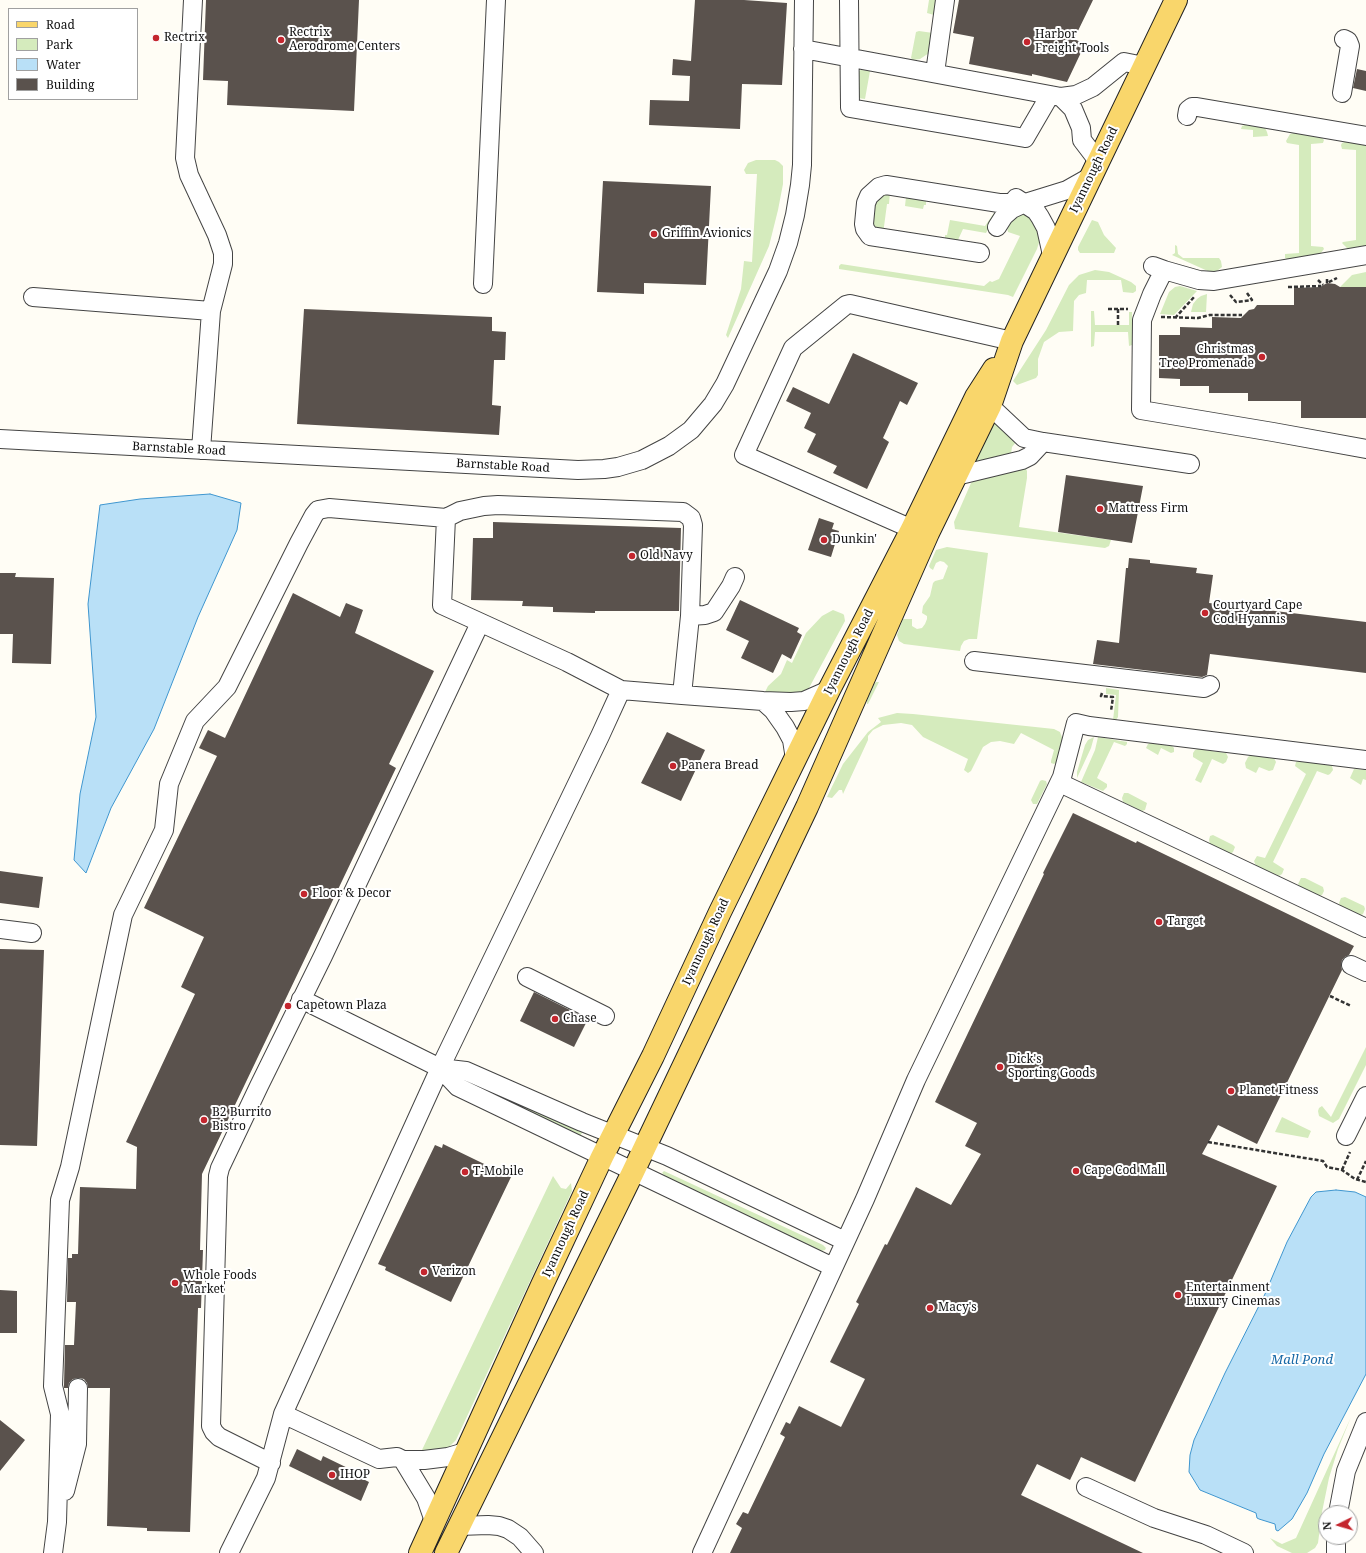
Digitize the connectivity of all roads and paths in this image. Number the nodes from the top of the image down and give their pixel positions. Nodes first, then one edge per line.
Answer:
1 (193, 0) edge
2 (496, 0) edge
3 (804, 0) edge
4 (849, 0) edge
5 (945, 0) edge
6 (1176, 0) edge
7 (1344, 39) dead end
8 (803, 49) junction
9 (849, 57) junction
10 (1144, 66) junction
11 (935, 73) junction
12 (1342, 93) dead end
13 (1056, 96) junction
14 (1187, 116) dead end
15 (1366, 136) edge
16 (1094, 169) junction
17 (1017, 199) junction
18 (997, 227) dead end
19 (980, 254) dead end
20 (1052, 255) junction
21 (1366, 255) edge
22 (483, 284) dead end
23 (1321, 286) dead end
24 (1281, 288) dead end
25 (1226, 290) dead end
26 (1198, 292) dead end
27 (1246, 292) dead end
28 (33, 297) dead end
29 (1108, 309) dead end
30 (1118, 309) junction
31 (1132, 309) dead end
32 (210, 311) junction
33 (1242, 315) dead end
34 (1158, 316) dead end
35 (1175, 318) junction
36 (1118, 325) dead end
37 (1012, 341) junction
38 (990, 406) junction
39 (0, 439) edge
40 (1042, 442) junction
41 (1366, 449) edge
42 (201, 450) junction
43 (1190, 464) dead end
44 (956, 476) junction
45 (446, 518) junction
46 (912, 529) junction
47 (735, 577) dead end
48 (690, 616) junction
49 (480, 623) junction
50 (974, 661) dead end
51 (1104, 676) junction
52 (1210, 685) dead end
53 (621, 690) junction
54 (829, 690) junction
55 (682, 695) junction
56 (763, 702) junction
57 (1110, 718) dead end
58 (795, 759) junction
59 (1366, 760) edge
60 (1060, 783) junction
61 (1366, 928) edge
62 (0, 930) edge
63 (32, 933) dead end
64 (527, 977) dead end
65 (1330, 996) dead end
66 (301, 999) junction
67 (1350, 1006) dead end
68 (605, 1016) dead end
69 (440, 1068) junction
70 (1366, 1096) edge
71 (614, 1134) junction
72 (1349, 1141) joint
73 (1208, 1142) dead end
74 (645, 1147) junction
75 (602, 1157) junction
76 (1366, 1161) edge
77 (1342, 1170) junction
78 (633, 1172) junction
79 (1357, 1180) junction
80 (1366, 1182) edge
81 (845, 1241) junction
82 (833, 1267) junction
83 (78, 1388) dead end
84 (283, 1414) junction
85 (1366, 1422) edge
86 (465, 1452) junction
87 (403, 1460) junction
88 (271, 1463) junction
89 (1086, 1487) dead end
90 (1340, 1505) edge
91 (434, 1521) junction
92 (57, 1522) junction
93 (459, 1526) junction
94 (52, 1553) edge
95 (229, 1553) edge
96 (420, 1553) edge
97 (446, 1553) edge
98 (534, 1553) edge
99 (702, 1553) edge
100 (1244, 1553) edge

1 - 32 street
2 - 22 street
3 - 8 street, Barnstable Road
4 - 9 street
5 - 11 street
6 - 10 main road, Iyannough Road
7 - 12 street
8 - 9 street
8 - 42 street, Barnstable Road
9 - 11 street
9 - 13 street
10 - 13 street
10 - 16 main road, Iyannough Road
11 - 13 street
13 - 16 street
14 - 15 street
16 - 17 street
16 - 20 main road, Iyannough Road
17 - 18 street
17 - 19 street
17 - 20 street
20 - 37 main road, Iyannough Road
21 - 41 street
23 - 24 path
25 - 27 path
26 - 35 path
28 - 32 street
29 - 30 path
30 - 31 path
30 - 36 path
32 - 42 street
33 - 35 path
34 - 35 path
37 - 38 main road, Iyannough Road
37 - 46 main road, Iyannough Road
37 - 46 street
38 - 40 street
38 - 44 main road, Iyannough Road
39 - 42 street, Barnstable Road
40 - 43 street
40 - 44 street
44 - 74 main road, Iyannough Road
45 - 48 street
45 - 49 street
45 - 92 street
46 - 54 main road, Iyannough Road
47 - 48 street
48 - 55 street
49 - 53 street
49 - 66 street
50 - 51 street
51 - 52 street
51 - 57 path
53 - 55 street
53 - 69 street
54 - 56 street
54 - 58 main road, Iyannough Road
55 - 56 street
56 - 58 street
58 - 71 main road, Iyannough Road
59 - 60 street
60 - 61 street
60 - 81 street
62 - 63 street
64 - 68 street
65 - 67 path
66 - 69 street
66 - 88 street
69 - 71 street
69 - 75 street
69 - 84 street
70 - 72 street
71 - 74 street
71 - 75 main road, Iyannough Road
72 - 77 path
73 - 77 path
74 - 78 main road, Iyannough Road
74 - 81 street
75 - 78 street
75 - 86 main road, Iyannough Road
76 - 79 path
77 - 79 path
78 - 82 street
78 - 93 main road, Iyannough Road
79 - 80 path
81 - 82 street
82 - 99 street
83 - 92 street
84 - 87 street
84 - 88 street
85 - 90 street
86 - 87 street
86 - 91 main road, Iyannough Road
87 - 91 street
88 - 95 street
89 - 100 street
91 - 96 main road, Iyannough Road
92 - 94 street
93 - 97 main road, Iyannough Road
93 - 98 street

